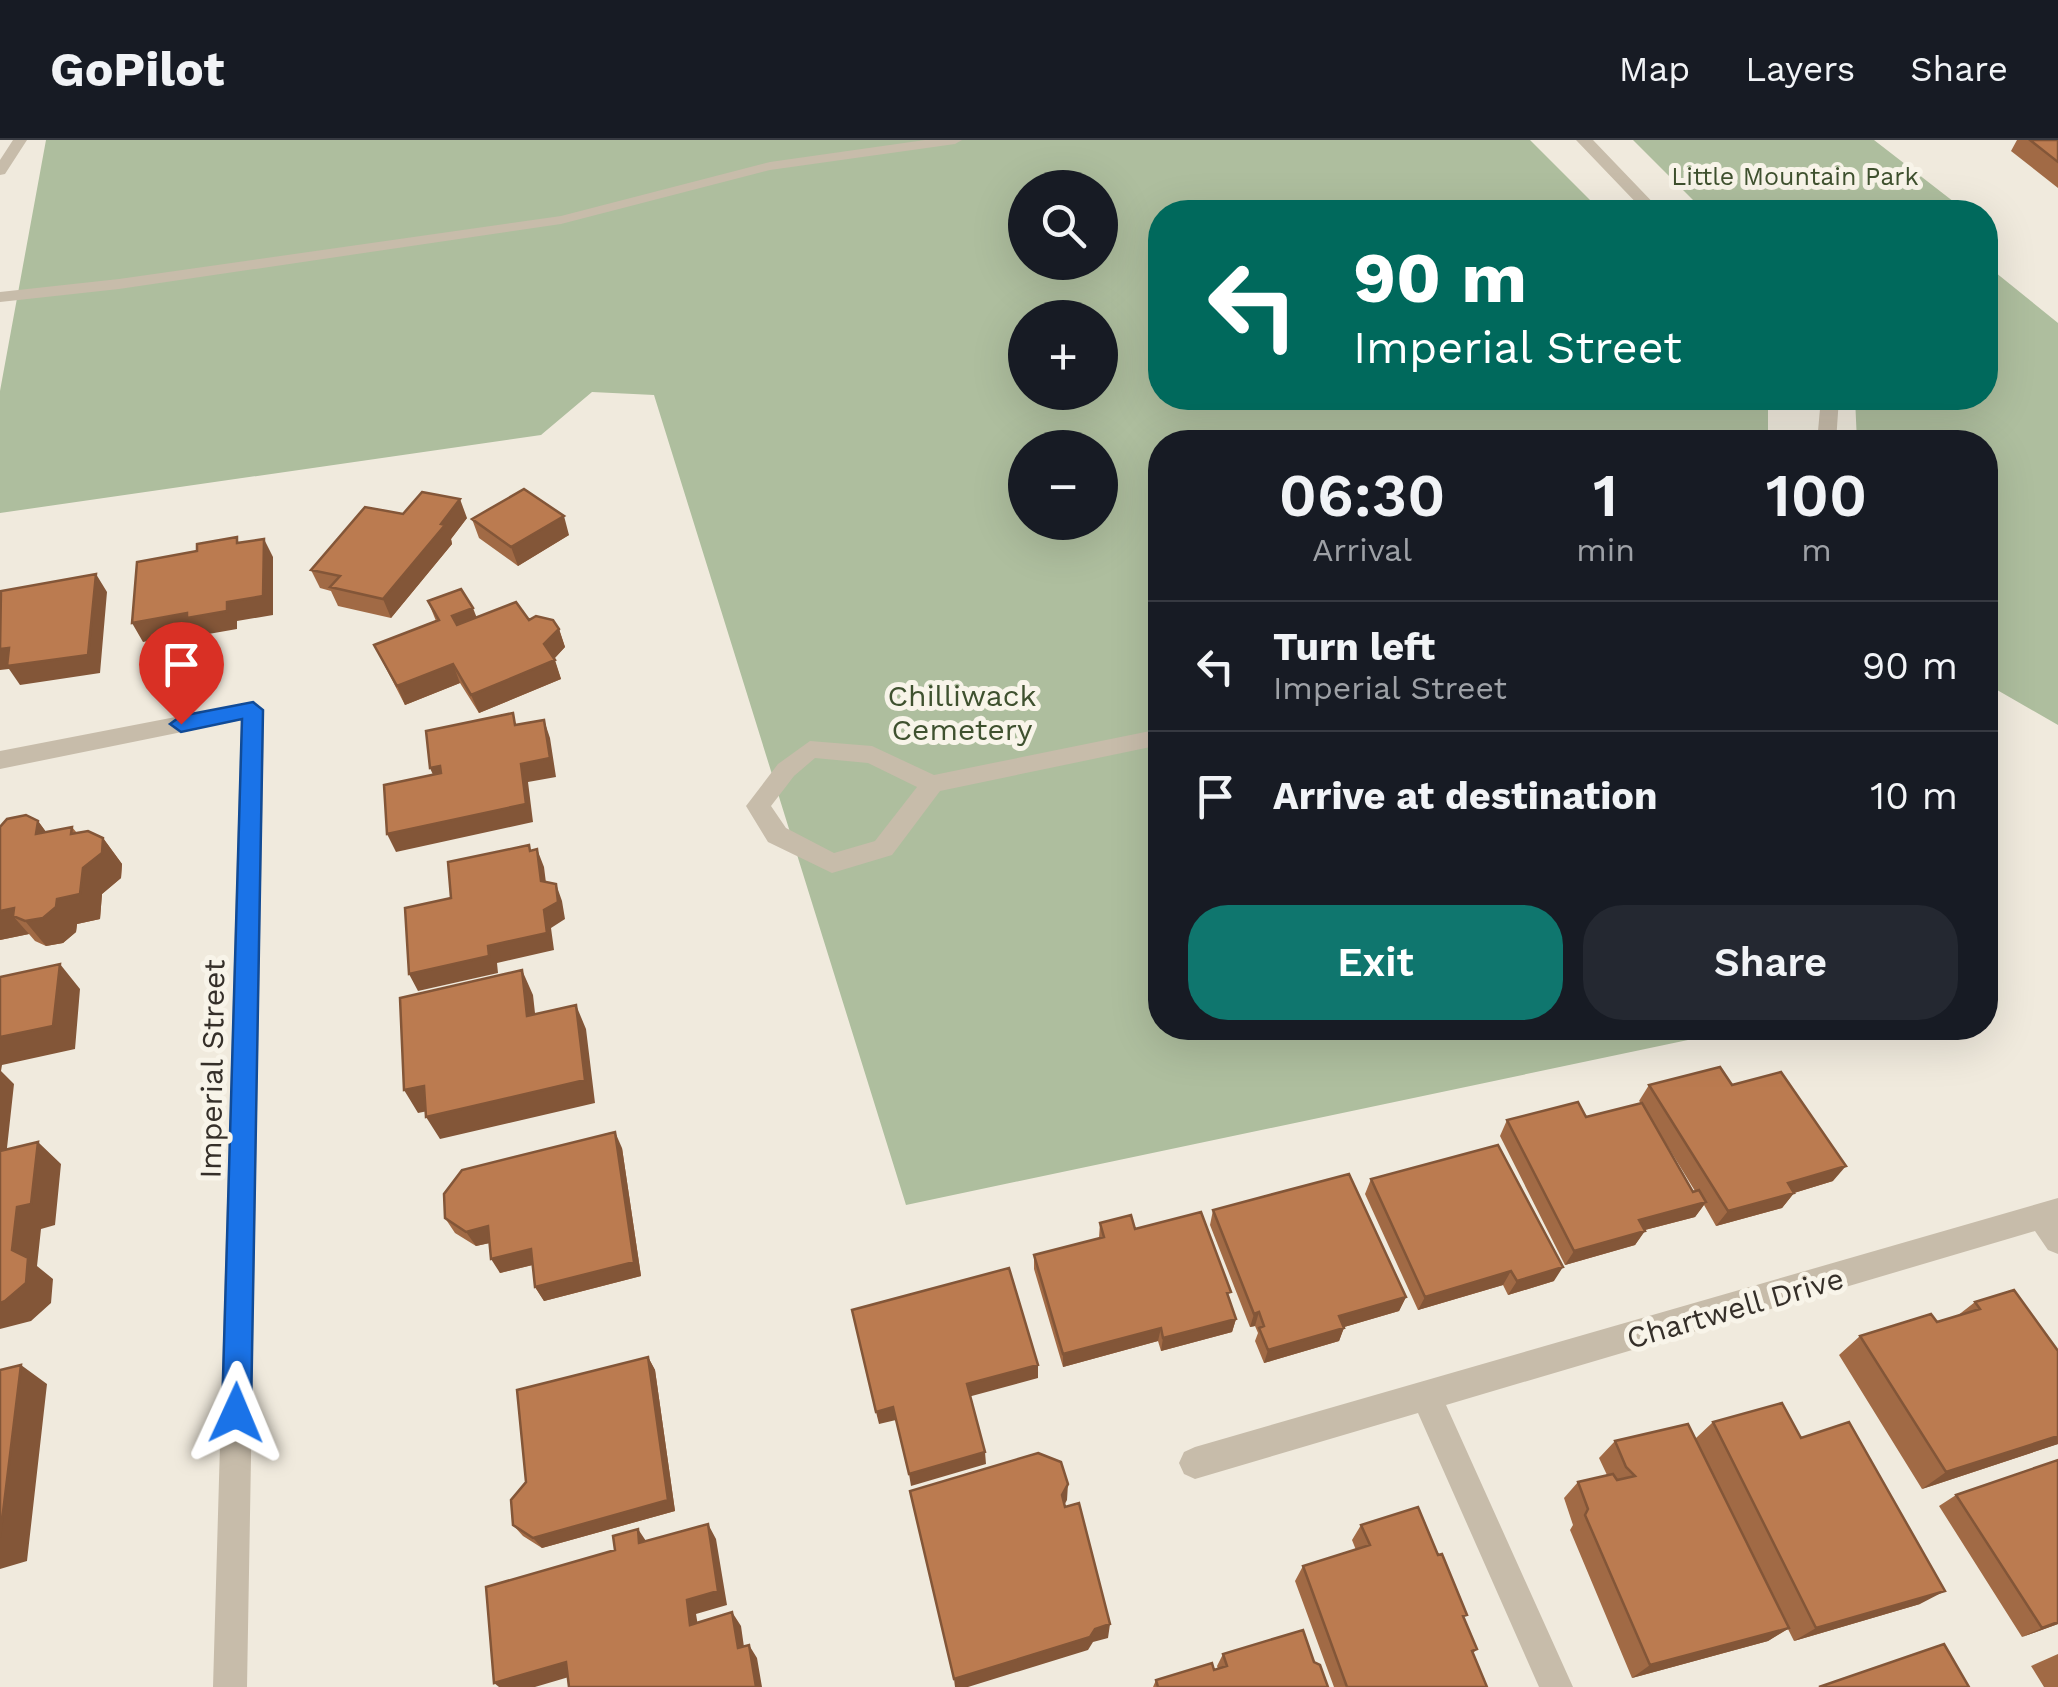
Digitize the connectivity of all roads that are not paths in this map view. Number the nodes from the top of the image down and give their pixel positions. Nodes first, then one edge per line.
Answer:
1 (20, 140) edge
2 (956, 140) edge
3 (1584, 140) edge
4 (0, 171) edge
5 (1642, 200) edge
6 (0, 297) edge
7 (1148, 739) edge
8 (0, 760) edge
9 (932, 784) junction
10 (2053, 1223) edge
11 (1427, 1396) junction
12 (1195, 1462) dead end
13 (230, 1687) edge
14 (1556, 1687) edge

1 - 4 lane
2 - 6 lane
3 - 5 street
7 - 9 street
8 - 13 street, Imperial Street
9 - 9 street
10 - 11 street, Chartwell Drive
11 - 12 street, Chartwell Drive
11 - 14 street

